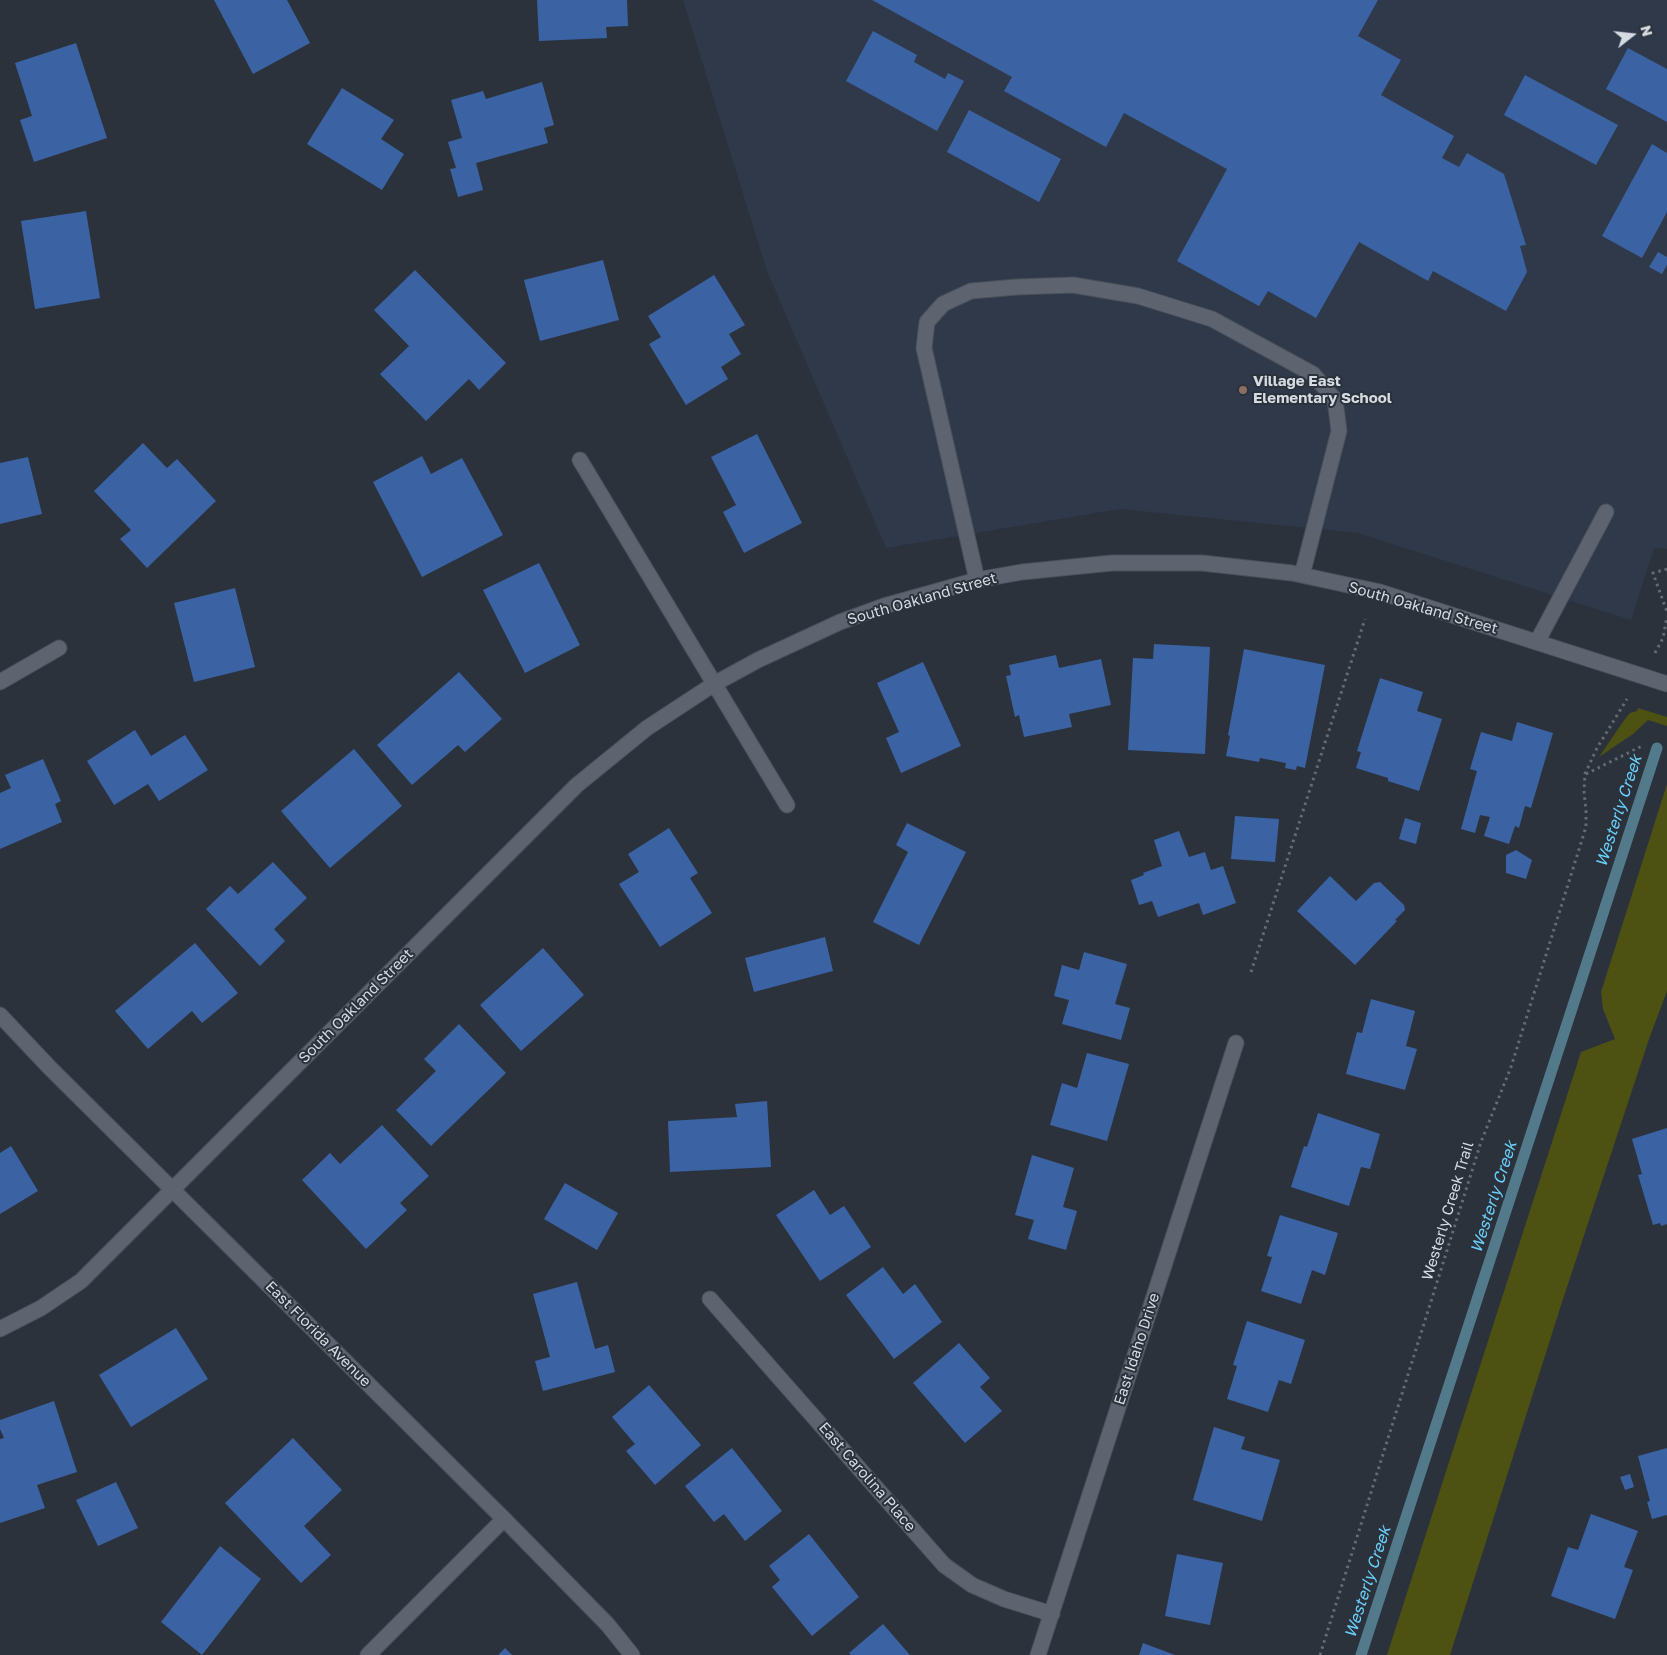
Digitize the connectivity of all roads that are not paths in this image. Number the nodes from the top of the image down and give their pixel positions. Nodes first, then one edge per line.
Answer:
1 (580, 460) dead end
2 (1606, 512) dead end
3 (1302, 575) junction
4 (977, 580) junction
5 (1538, 642) junction
6 (59, 648) dead end
7 (0, 682) edge
8 (714, 684) junction
9 (1667, 684) edge
10 (787, 805) dead end
11 (0, 1016) edge
12 (1236, 1044) dead end
13 (173, 1190) junction
14 (710, 1298) dead end
15 (0, 1329) edge
16 (504, 1519) junction
17 (1052, 1614) junction
18 (368, 1655) edge
19 (632, 1655) edge
20 (1038, 1655) edge

1 - 8 street
2 - 5 street
3 - 4 street, South Oakland Street
3 - 4 street
3 - 5 street, South Oakland Street
4 - 8 street, South Oakland Street
5 - 9 street, South Oakland Street
6 - 7 street
8 - 10 street
8 - 13 street, South Oakland Street
11 - 13 street, East Florida Avenue
12 - 17 street, East Idaho Drive
13 - 15 street, South Oakland Street
13 - 16 street, East Florida Avenue
14 - 17 street, East Carolina Place
16 - 18 street
16 - 19 street, East Florida Avenue
17 - 20 street, East Idaho Drive

